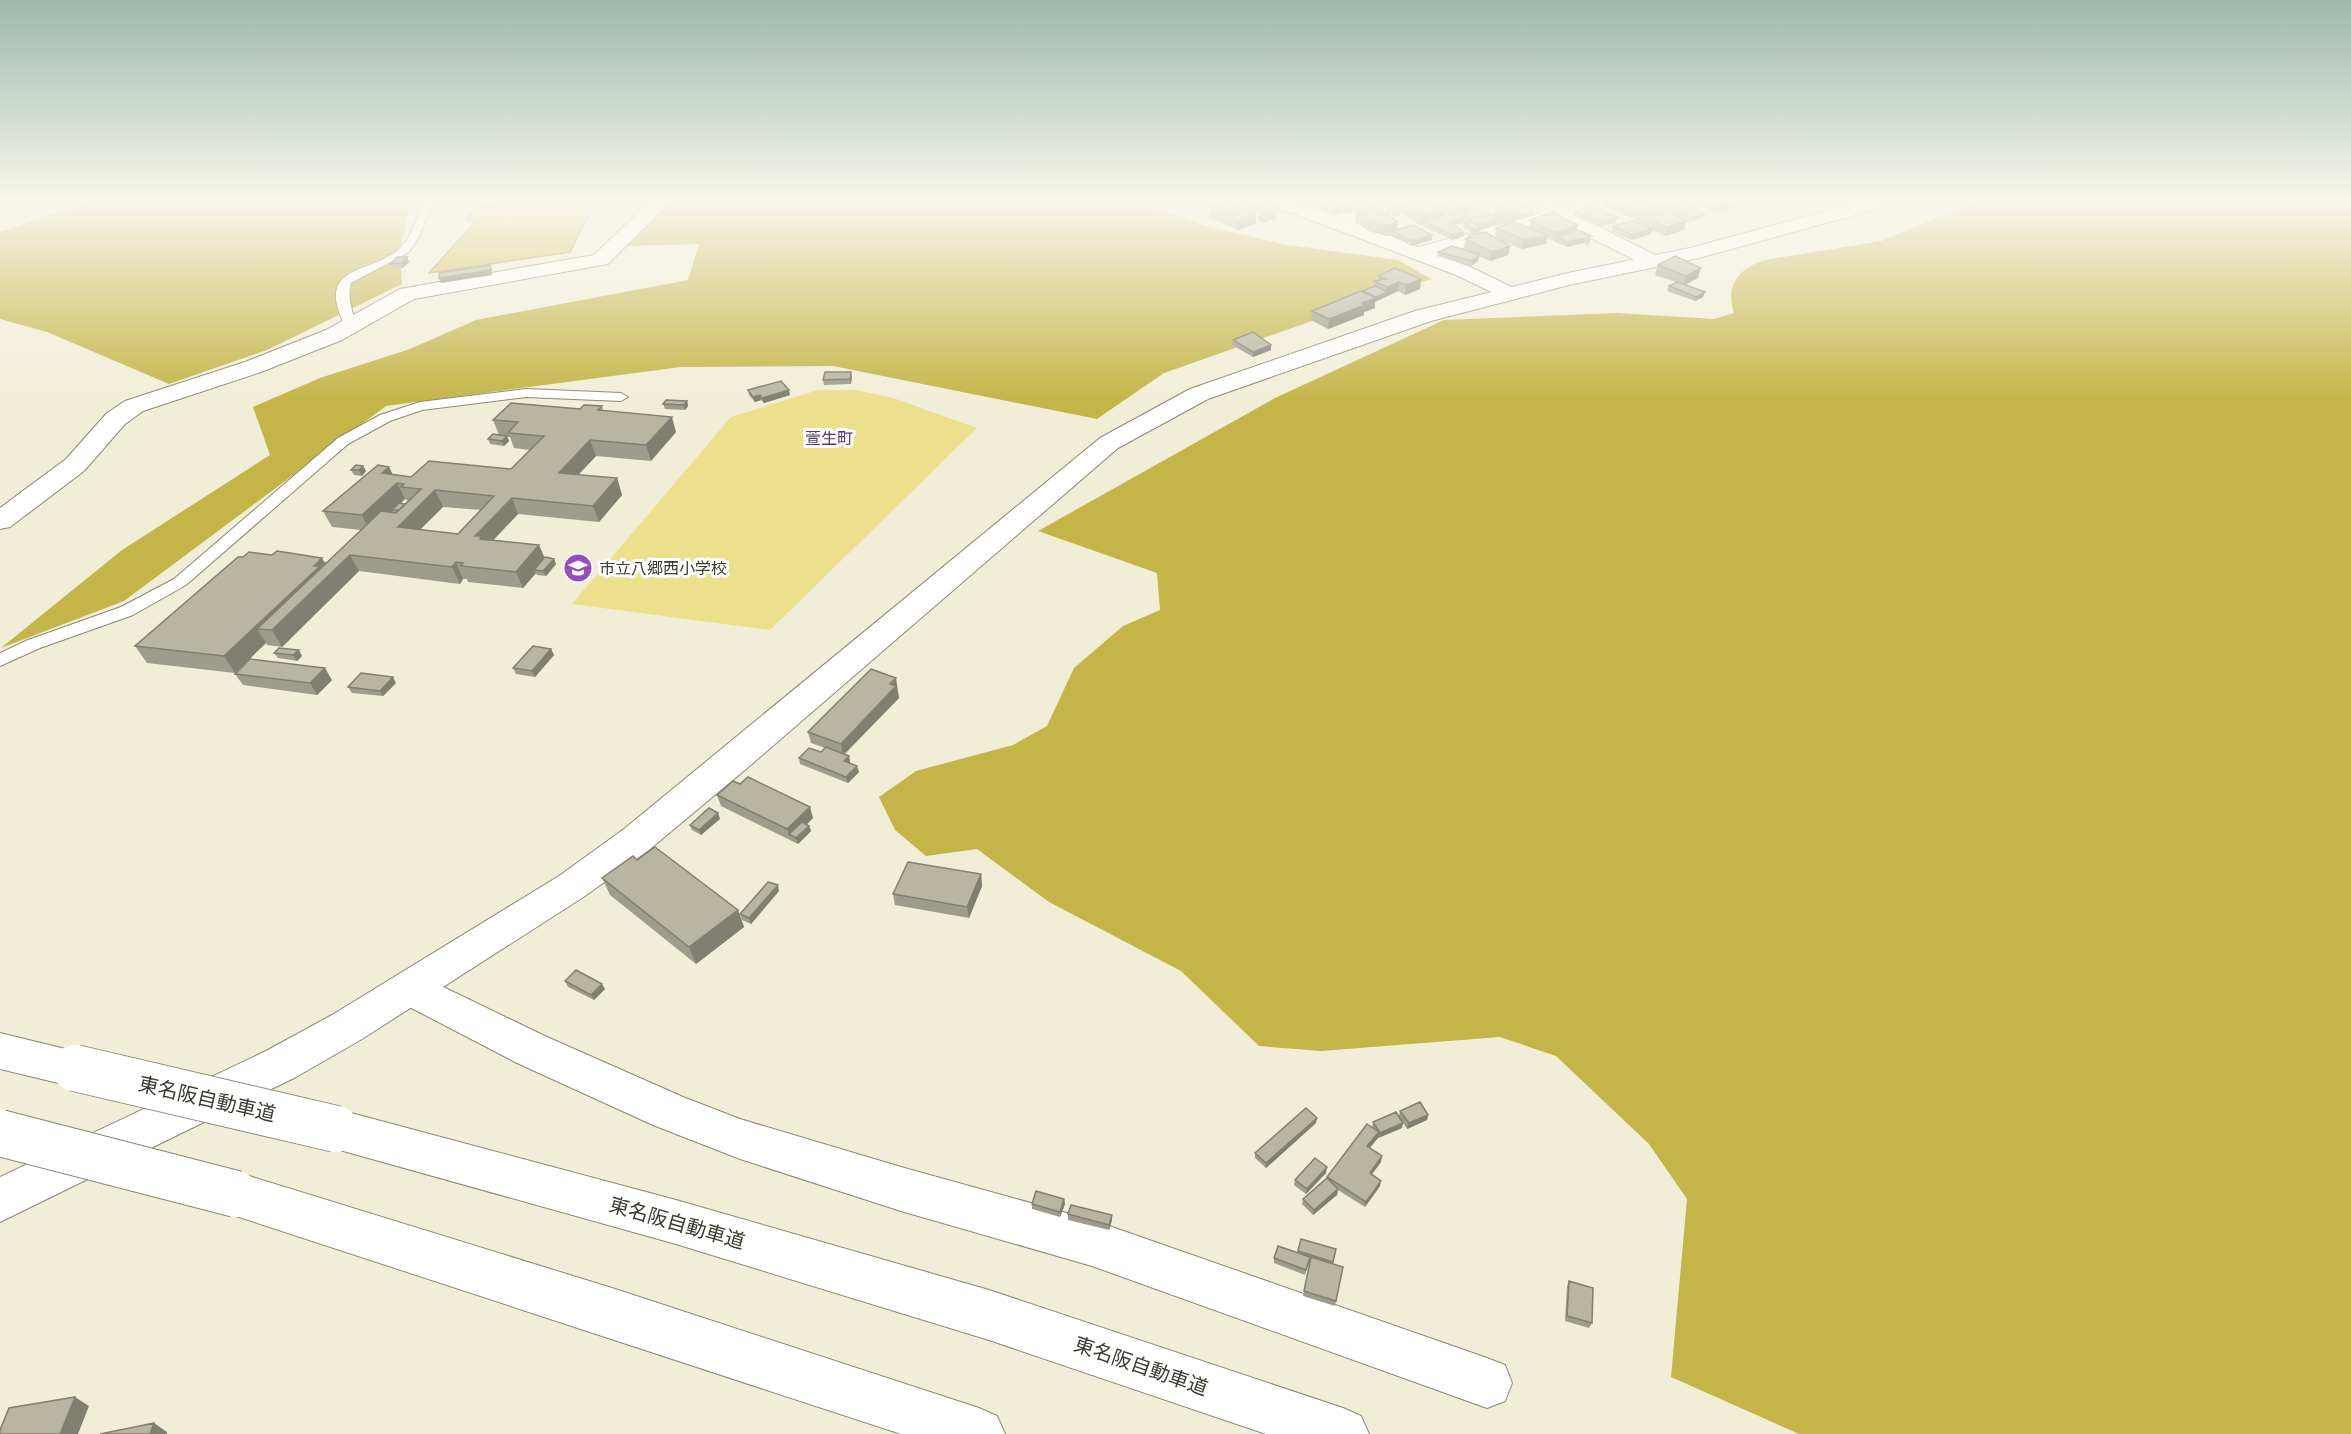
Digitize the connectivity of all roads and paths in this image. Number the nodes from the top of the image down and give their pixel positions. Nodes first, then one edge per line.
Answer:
1 (369, 268) edge
2 (556, 268) edge
3 (1455, 268) edge
4 (1627, 268) edge
5 (1508, 294) junction
6 (351, 326) junction
7 (621, 397) dead end
8 (0, 521) edge
9 (0, 660) edge
10 (410, 988) junction
11 (0, 1051) edge
12 (0, 1133) edge
13 (0, 1200) edge
14 (1487, 1383) dead end
15 (979, 1434) edge
16 (1343, 1434) edge

1 - 6 lane
2 - 6 main road
3 - 5 main road
4 - 5 main road
5 - 10 main road
6 - 8 main road
7 - 9 lane
10 - 13 main road
10 - 14 main road
11 - 16 main road, 東名阪自動車道, bridge
12 - 15 main road, bridge

